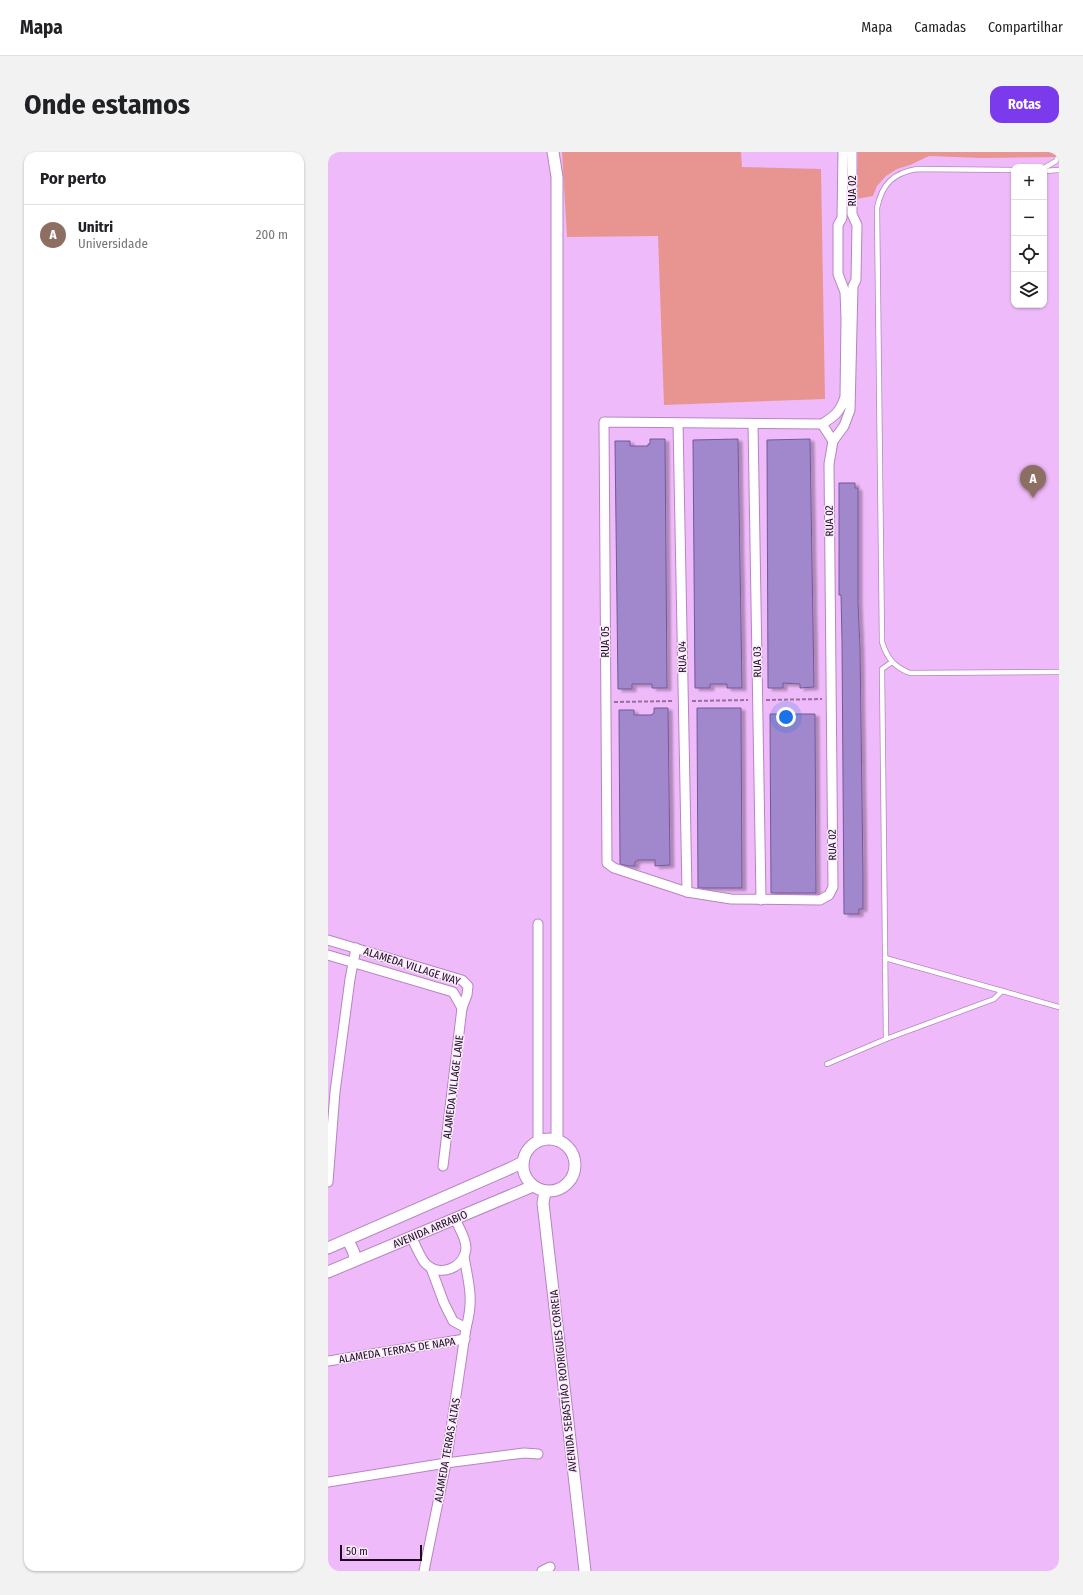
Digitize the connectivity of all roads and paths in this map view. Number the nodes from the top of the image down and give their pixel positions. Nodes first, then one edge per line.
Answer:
1 (553, 152) edge
2 (843, 152) edge
3 (852, 152) edge
4 (1059, 155) edge
5 (1047, 167) edge
6 (1047, 169) edge
7 (1011, 170) edge
8 (1059, 170) edge
9 (833, 417) junction
10 (678, 423) junction
11 (753, 424) junction
12 (822, 424) junction
13 (844, 426) junction
14 (833, 441) junction
15 (892, 662) junction
16 (1059, 672) edge
17 (831, 699) junction
18 (757, 700) junction
19 (683, 701) junction
20 (605, 702) junction
21 (687, 892) junction
22 (761, 900) junction
23 (538, 924) dead end
24 (328, 940) edge
25 (356, 948) junction
26 (328, 955) edge
27 (885, 958) junction
28 (354, 963) junction
29 (1002, 991) junction
30 (1059, 1007) edge
31 (462, 1008) junction
32 (886, 1039) junction
33 (826, 1064) dead end
34 (557, 1140) junction
35 (538, 1141) junction
36 (523, 1162) junction
37 (443, 1166) dead end
38 (328, 1182) edge
39 (533, 1186) junction
40 (545, 1191) junction
41 (455, 1219) junction
42 (411, 1237) junction
43 (348, 1240) junction
44 (328, 1248) edge
45 (464, 1257) junction
46 (355, 1260) junction
47 (432, 1268) junction
48 (328, 1272) edge
49 (466, 1328) junction
50 (465, 1339) junction
51 (328, 1361) edge
52 (538, 1454) dead end
53 (446, 1463) junction
54 (328, 1482) edge
55 (424, 1571) edge
56 (585, 1571) edge

1 - 34 street
2 - 9 street
3 - 13 street, RUA 02
4 - 5 lane
6 - 8 lane
7 - 15 lane
9 - 12 street
9 - 13 street
10 - 11 street
10 - 19 street, RUA 04
10 - 20 street, RUA 05
11 - 12 street
11 - 18 street, RUA 03
12 - 14 street
13 - 14 street, RUA 02
14 - 17 street, RUA 02
15 - 16 lane
15 - 27 lane
17 - 18 path
17 - 22 street, RUA 02
18 - 19 path
18 - 22 street, RUA 03
19 - 20 path
19 - 21 street, RUA 04
20 - 21 street, RUA 05
21 - 22 street
23 - 35 street
24 - 25 street, ALAMEDA VILLAGE WAY
25 - 28 street
25 - 31 street, ALAMEDA VILLAGE WAY
26 - 28 street, ALAMEDA VILLAGE WAY
27 - 29 lane
27 - 32 lane
28 - 31 street, ALAMEDA VILLAGE WAY
28 - 38 street
29 - 30 lane
29 - 32 lane
31 - 37 street, ALAMEDA VILLAGE LANE
32 - 33 lane
34 - 35 street
34 - 40 street
35 - 36 street
36 - 39 street
36 - 43 street, AVENIDA ARRABIO
39 - 40 street
39 - 41 street, AVENIDA ARRABIO
40 - 56 street, AVENIDA SEBASTIÃO RODRIGUES CORREIA
41 - 42 street, AVENIDA ARRABIO
41 - 45 street
42 - 46 street, AVENIDA ARRABIO
42 - 47 street
43 - 44 street, AVENIDA ARRABIO
43 - 46 street
45 - 47 street
45 - 49 street, ALAMEDA TERRAS ALTAS
46 - 48 street, AVENIDA ARRABIO
47 - 49 street
49 - 50 street, ALAMEDA TERRAS ALTAS
50 - 51 street, ALAMEDA TERRAS DE NAPA
50 - 53 street, ALAMEDA TERRAS ALTAS
52 - 53 street
53 - 54 street
53 - 55 street, ALAMEDA TERRAS ALTAS

